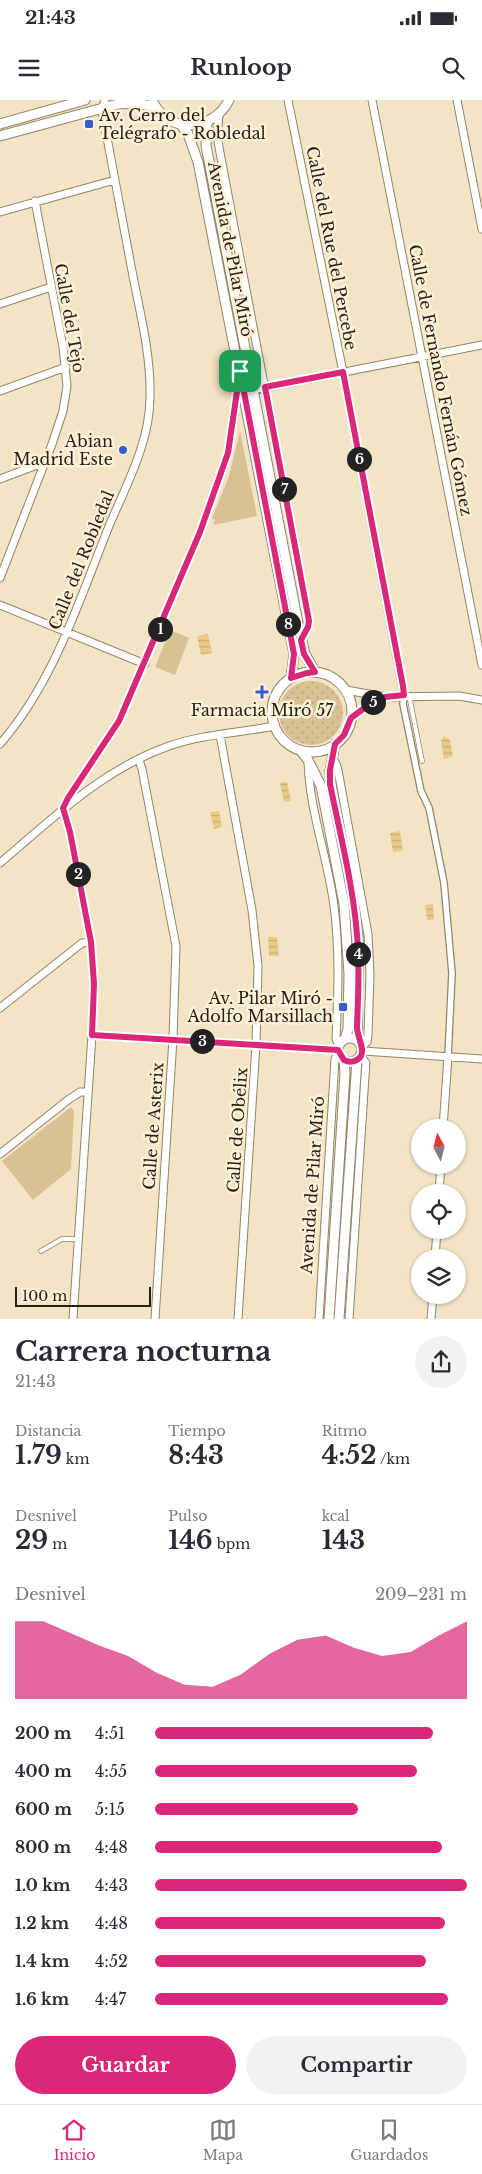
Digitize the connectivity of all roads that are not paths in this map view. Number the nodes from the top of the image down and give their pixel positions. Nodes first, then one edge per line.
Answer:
1 (85, 100) edge
2 (229, 100) edge
3 (288, 100) edge
4 (372, 100) edge
5 (457, 100) edge
6 (154, 103) edge
7 (104, 104) edge
8 (219, 115) junction
9 (208, 122) junction
10 (0, 124) edge
11 (180, 124) junction
12 (0, 136) edge
13 (115, 180) junction
14 (35, 201) junction
15 (0, 212) edge
16 (482, 229) edge
17 (51, 287) junction
18 (0, 304) edge
19 (482, 345) edge
20 (422, 357) junction
21 (66, 367) junction
22 (240, 371) junction
23 (343, 372) junction
24 (265, 387) junction
25 (253, 390) junction
26 (0, 391) edge
27 (45, 462) junction
28 (0, 479) edge
29 (2, 564) edge
30 (0, 578) edge
31 (0, 605) edge
32 (67, 632) junction
33 (301, 640) junction
34 (145, 664) junction
35 (482, 665) edge
36 (315, 672) junction
37 (291, 678) junction
38 (346, 690) junction
39 (406, 695) junction
40 (385, 697) junction
41 (482, 700) edge
42 (351, 718) junction
43 (274, 726) junction
44 (220, 735) junction
45 (0, 744) edge
46 (335, 744) junction
47 (300, 750) junction
48 (139, 760) junction
49 (422, 762) dead end
50 (85, 774) junction
51 (94, 787) junction
52 (63, 808) junction
53 (0, 863) edge
54 (91, 942) junction
55 (0, 1008) edge
56 (92, 1035) junction
57 (173, 1040) junction
58 (256, 1045) junction
59 (341, 1049) junction
60 (360, 1051) junction
61 (448, 1057) junction
62 (482, 1059) edge
63 (88, 1092) junction
64 (444, 1119) edge
65 (0, 1154) edge
66 (77, 1240) junction
67 (41, 1251) dead end
68 (432, 1304) edge
69 (73, 1319) edge
70 (155, 1319) edge
71 (238, 1319) edge
72 (318, 1319) edge
73 (329, 1319) edge
74 (339, 1319) edge
75 (349, 1319) edge
76 (431, 1319) edge

1 - 10 street
2 - 8 street
3 - 23 street, Calle del Rue del Percebe
4 - 20 street, Calle de Fernando Fernán Gómez
5 - 16 street
6 - 7 street
6 - 11 street
7 - 12 street
7 - 13 street, Calle del Robledal
8 - 9 street
8 - 24 street, Avenida de Pilar Miró
9 - 11 street
9 - 25 street, Avenida de Pilar Miró
11 - 22 street, Avenida de Pilar Miró
13 - 14 street
13 - 32 street, Calle del Robledal
14 - 15 street
14 - 17 street, Calle del Tejo
17 - 18 street
17 - 21 street, Calle del Tejo
19 - 20 street
20 - 23 street
20 - 35 street, Calle de Fernando Fernán Gómez
21 - 26 street
21 - 27 street, Calle del Tejo
22 - 34 street
22 - 37 street, Avenida de Pilar Miró
23 - 24 street
23 - 39 street, Calle del Rue del Percebe
24 - 25 street
24 - 33 street, Avenida de Pilar Miró
25 - 33 street, Avenida de Pilar Miró
27 - 28 street
27 - 29 street, Calle del Tejo
29 - 30 street, Calle del Tejo
31 - 32 street
32 - 34 street
32 - 45 street, Calle del Robledal
33 - 36 street, Avenida de Pilar Miró
34 - 50 street
36 - 37 street
36 - 38 street
37 - 43 street
38 - 40 street
38 - 42 street
39 - 40 street
39 - 41 street
39 - 49 lane
39 - 61 street
40 - 42 street
42 - 46 street
43 - 44 street
43 - 47 street
44 - 48 street
44 - 58 street, Calle de Obélix
46 - 47 street
46 - 60 street
47 - 59 street, Avenida de Pilar Miró
48 - 51 street
48 - 57 street, Calle de Asterix
50 - 51 street
50 - 52 street
51 - 52 street
52 - 53 street
52 - 54 street
54 - 55 street
54 - 56 street
56 - 57 street
56 - 63 street
57 - 58 street
57 - 70 street, Calle de Asterix
58 - 59 street
58 - 71 street, Calle de Obélix
59 - 60 street
59 - 60 street
59 - 72 street, Avenida de Pilar Miró
59 - 73 street, Avenida de Pilar Miró
60 - 61 street
60 - 74 street
60 - 75 street
61 - 62 street
61 - 64 street
63 - 65 street
63 - 66 street
66 - 67 lane
66 - 69 street
68 - 76 street

